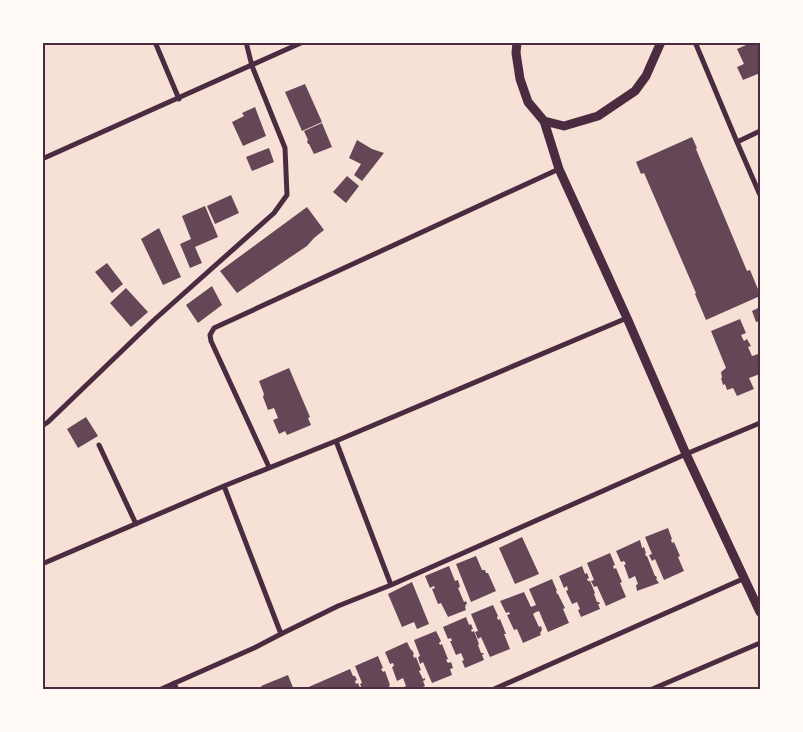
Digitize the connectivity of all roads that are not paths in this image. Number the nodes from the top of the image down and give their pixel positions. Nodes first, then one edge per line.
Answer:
1 (155, 42) edge
2 (246, 42) edge
3 (303, 42) edge
4 (517, 42) edge
5 (661, 42) edge
6 (695, 42) edge
7 (252, 66) junction
8 (180, 98) junction
9 (544, 121) junction
10 (760, 131) edge
11 (737, 142) junction
12 (42, 159) edge
13 (559, 169) junction
14 (760, 195) edge
15 (42, 317) edge
16 (627, 318) junction
17 (42, 331) edge
18 (760, 423) edge
19 (42, 426) edge
20 (336, 441) junction
21 (99, 445) dead end
22 (686, 454) junction
23 (269, 467) junction
24 (224, 486) junction
25 (136, 524) junction
26 (42, 564) edge
27 (745, 578) junction
28 (391, 585) junction
29 (758, 599) edge
30 (760, 612) edge
31 (281, 634) junction
32 (760, 643) edge
33 (174, 683) junction
34 (159, 690) edge
35 (177, 690) edge
36 (492, 690) edge
37 (650, 690) edge

1 - 8 street
2 - 7 street
3 - 7 street
4 - 9 street
5 - 9 street
6 - 11 street
7 - 8 street
7 - 19 street
8 - 12 street
9 - 13 street
10 - 11 street
11 - 14 street
13 - 16 street
13 - 23 street
15 - 17 street
16 - 20 street
16 - 22 street
18 - 22 street
20 - 23 street
20 - 28 street
21 - 25 street
22 - 27 street
22 - 28 street
23 - 24 street
24 - 25 street
24 - 31 street
25 - 26 street
27 - 29 street
27 - 36 street
28 - 31 street
29 - 30 street
31 - 33 street
32 - 37 street
33 - 34 street
33 - 35 street

